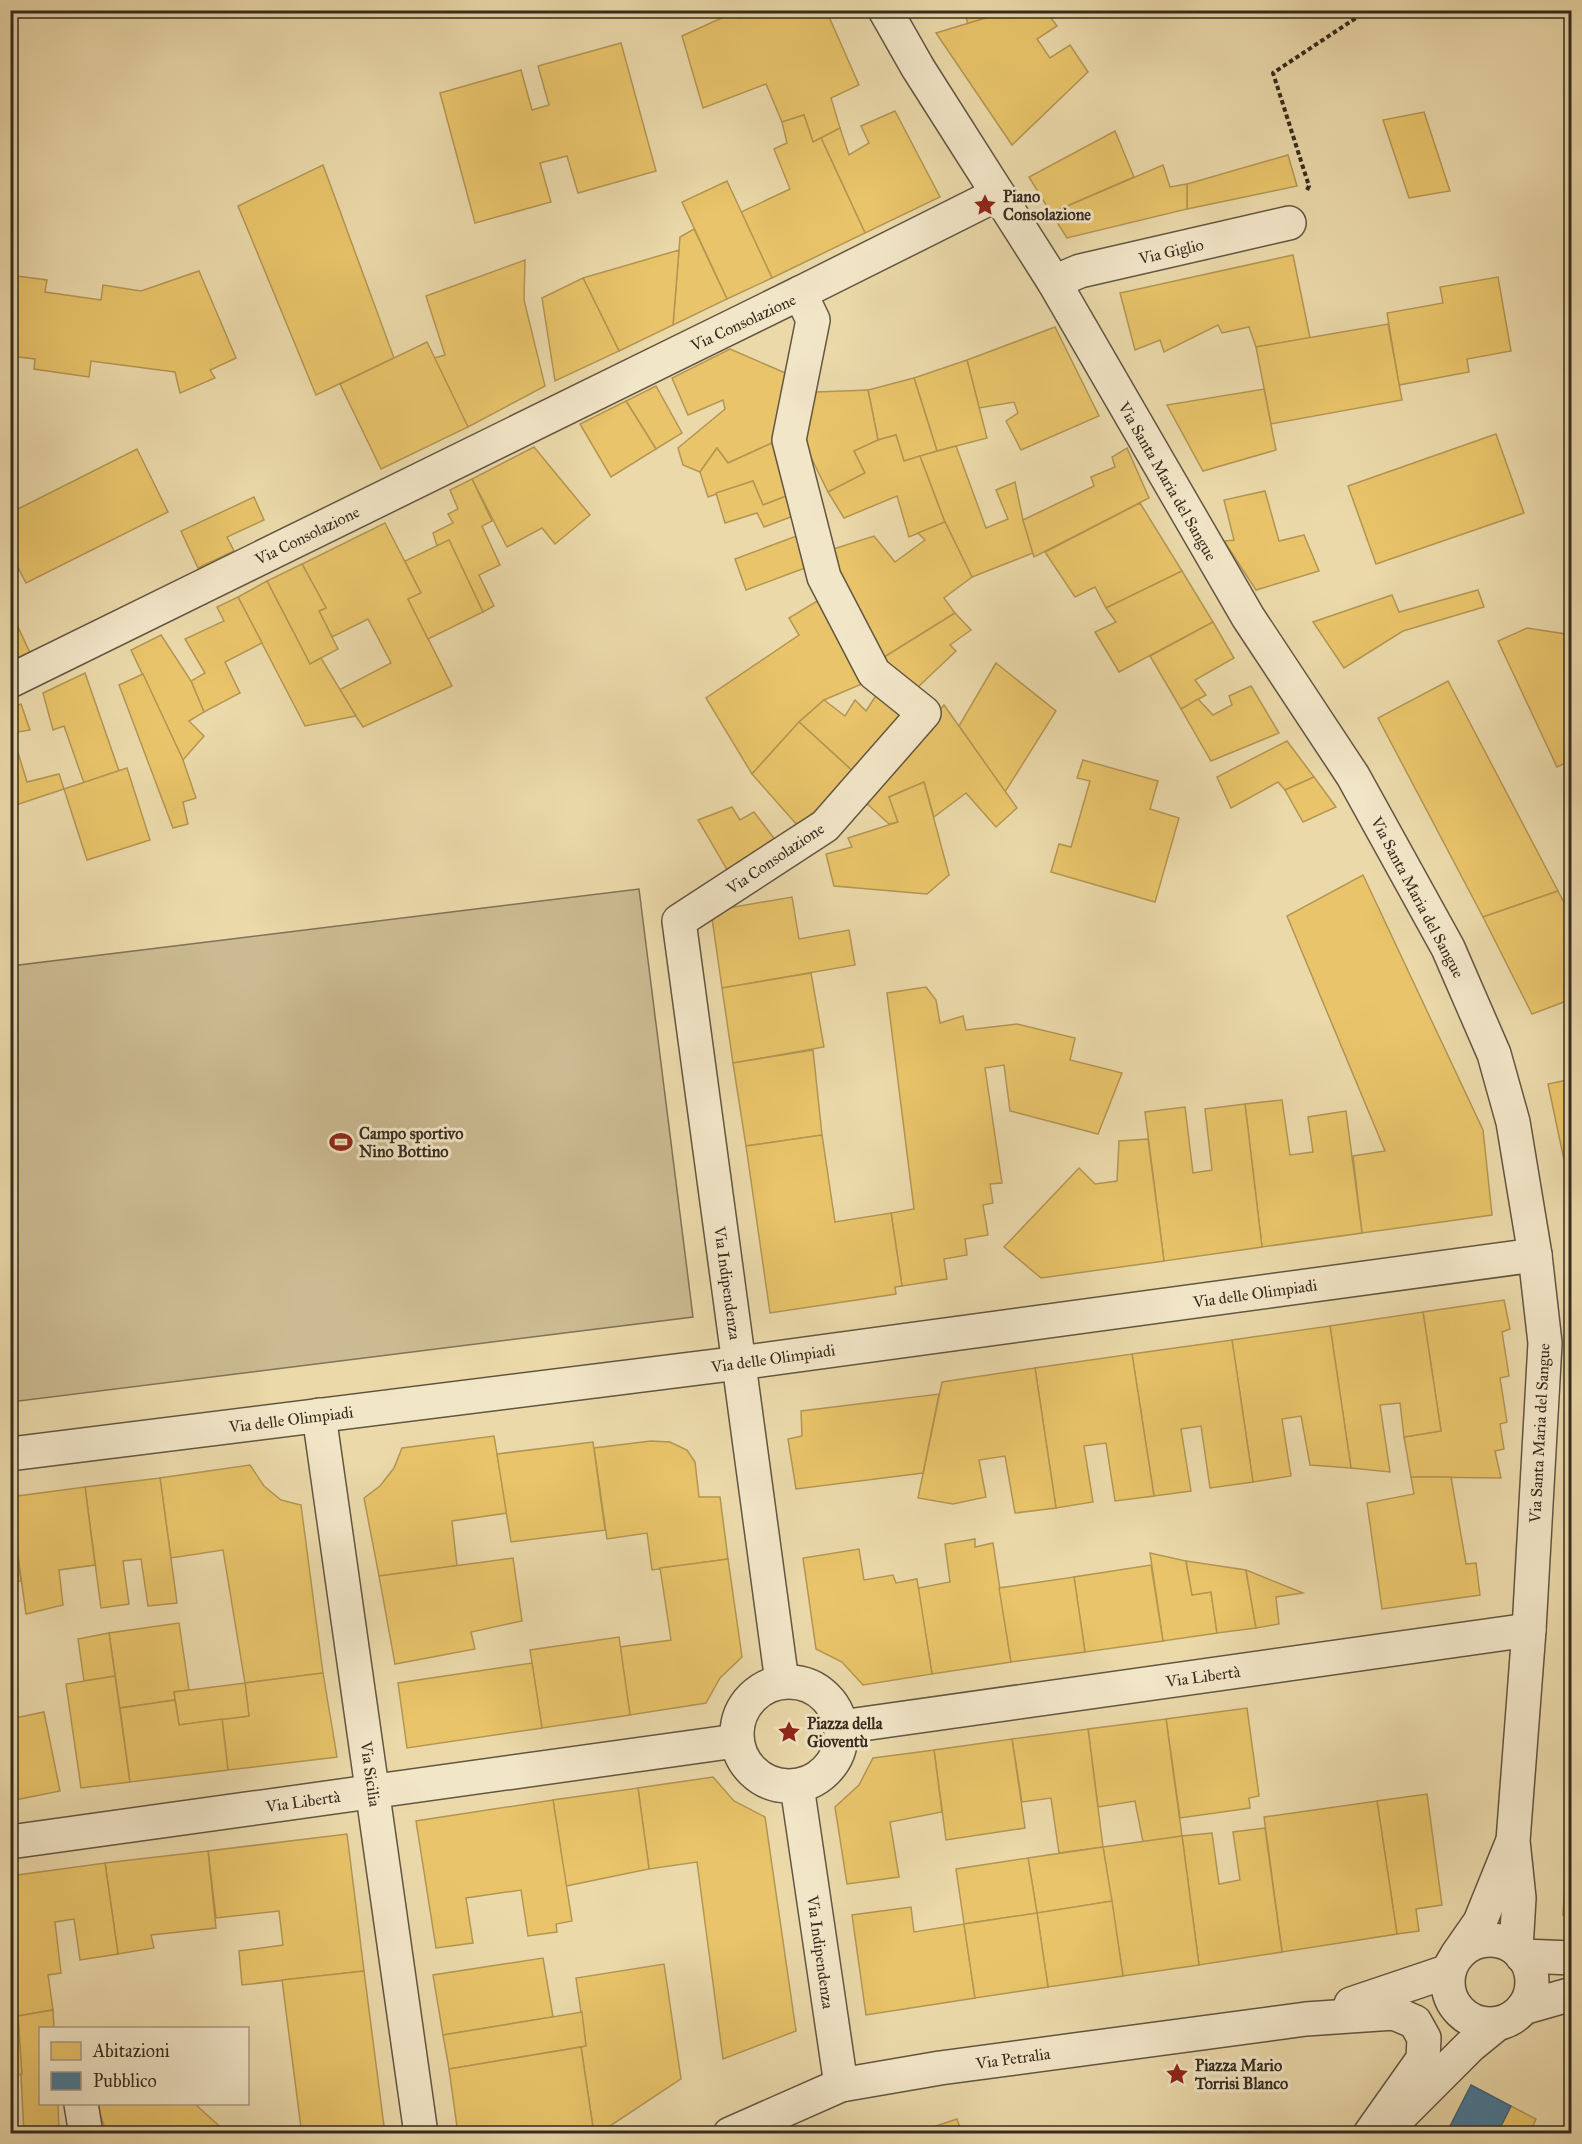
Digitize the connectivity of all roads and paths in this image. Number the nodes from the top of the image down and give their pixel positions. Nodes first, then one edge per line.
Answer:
1 (885, 10) edge
2 (1368, 10) edge
3 (1561, 10) edge
4 (1572, 25) edge
5 (999, 194) junction
6 (1288, 224) joint
7 (1054, 282) junction
8 (800, 293) junction
9 (10, 681) edge
10 (679, 921) joint
11 (1535, 1255) junction
12 (739, 1363) junction
13 (319, 1415) junction
14 (10, 1454) edge
15 (1529, 1630) junction
16 (782, 1682) junction
17 (841, 1727) junction
18 (736, 1741) junction
19 (797, 1786) junction
20 (373, 1791) junction
21 (1513, 1841) junction
22 (10, 1842) edge
23 (1519, 1953) junction
24 (1572, 1958) edge
25 (1453, 1964) junction
26 (1572, 1994) edge
27 (1510, 2016) junction
28 (1306, 2019) junction
29 (841, 2085) junction
30 (81, 2105) edge
31 (86, 2133) edge
32 (421, 2133) edge
33 (730, 2133) edge
34 (1370, 2133) edge
35 (1382, 2133) edge

1 - 5 street, Via Santa Maria del Sangue
2 - 6 path
3 - 4 path
5 - 7 street, Via Santa Maria del Sangue
5 - 8 street
6 - 7 street, Via Giglio
7 - 11 street, Via Santa Maria del Sangue
8 - 9 street, Via Consolazione
8 - 10 street, Via Consolazione
10 - 12 street, Via Indipendenza
11 - 12 street, Via delle Olimpiadi
11 - 15 street, Via Santa Maria del Sangue
12 - 13 street, Via delle Olimpiadi
12 - 16 street, Via Indipendenza
13 - 14 street, Via delle Olimpiadi
13 - 20 street, Via Sicilia
15 - 17 street, Via Libertà
15 - 21 street, Via Santa Maria del Sangue
16 - 17 street
16 - 18 street
17 - 19 street
18 - 19 street
18 - 20 street, Via Libertà
19 - 29 street, Via Indipendenza
20 - 22 street, Via Libertà
20 - 32 street, Via Sicilia
21 - 23 street
21 - 25 street
23 - 24 street
23 - 25 street
23 - 27 street
25 - 27 street
25 - 28 street
26 - 27 street
27 - 35 street
28 - 29 street, Via Petralia
28 - 34 street
29 - 33 street, Via Petralia
30 - 31 street

